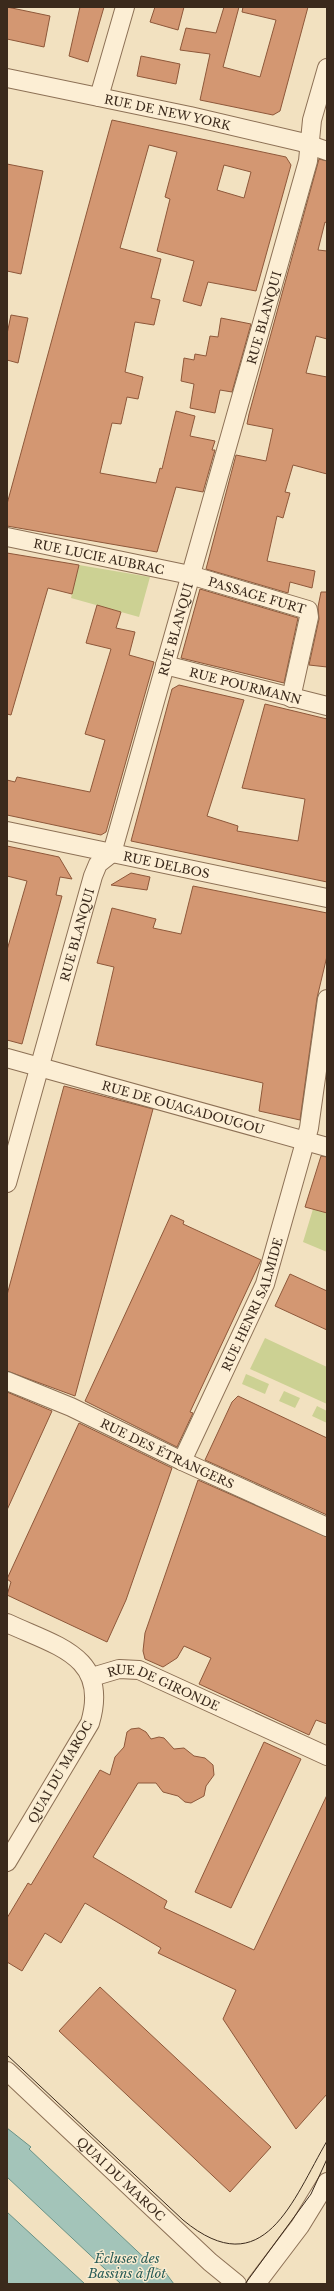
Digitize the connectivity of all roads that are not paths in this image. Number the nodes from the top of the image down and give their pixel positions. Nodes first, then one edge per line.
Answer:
1 (124, 7) edge
2 (327, 68) edge
3 (7, 78) edge
4 (99, 97) junction
5 (310, 147) junction
6 (327, 151) edge
7 (7, 537) edge
8 (190, 575) junction
9 (165, 665) junction
10 (291, 698) junction
11 (327, 706) edge
12 (7, 831) edge
13 (112, 853) junction
14 (327, 898) edge
15 (327, 998) edge
16 (7, 1058) edge
17 (40, 1067) junction
18 (306, 1141) junction
19 (327, 1147) edge
20 (7, 1183) edge
21 (7, 1381) edge
22 (182, 1462) junction
23 (327, 1526) edge
24 (7, 1623) edge
25 (92, 1677) junction
26 (327, 1756) edge
27 (7, 1862) edge
28 (7, 2071) edge
29 (327, 2182) edge
30 (237, 2284) edge
31 (256, 2284) edge

1 - 4 street
2 - 5 street, RUE BLANQUI
3 - 4 street, RUE DE NEW YORK
4 - 5 street, RUE DE NEW YORK
5 - 6 street, RUE DE NEW YORK
5 - 8 street, RUE BLANQUI
7 - 8 street, RUE LUCIE AUBRAC
8 - 9 street, RUE BLANQUI
8 - 10 street, PASSAGE FURT
9 - 10 street, RUE POURMANN
9 - 13 street, RUE BLANQUI
10 - 11 street, RUE POURMANN
12 - 13 street, RUE DELBOS
13 - 14 street, RUE DELBOS
13 - 17 street, RUE BLANQUI
15 - 18 street, RUE HENRI SALMIDE
16 - 17 street, RUE DE OUAGADOUGOU
17 - 18 street, RUE DE OUAGADOUGOU
17 - 20 street, RUE BLANQUI
18 - 19 street, RUE DE OUAGADOUGOU
18 - 22 street, RUE HENRI SALMIDE
21 - 22 street, RUE DES ÉTRANGERS
22 - 23 street, RUE DES ÉTRANGERS
24 - 25 street, RUE DE GIRONDE
25 - 26 street, RUE DE GIRONDE
25 - 27 street, QUAI DU MAROC
28 - 30 street, QUAI DU MAROC
29 - 31 street

